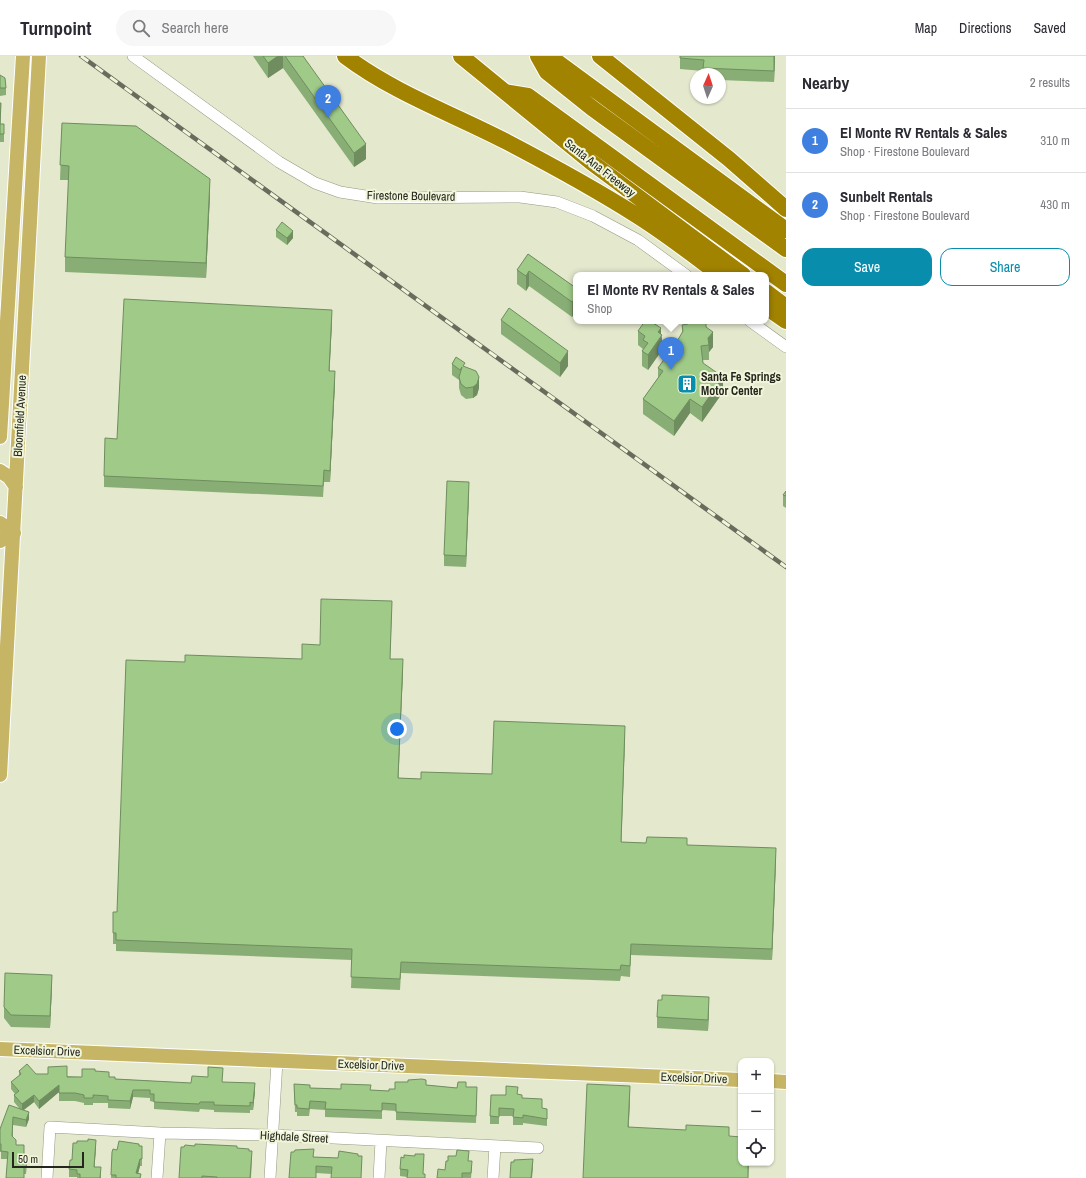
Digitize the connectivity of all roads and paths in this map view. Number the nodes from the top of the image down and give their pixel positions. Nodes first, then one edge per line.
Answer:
1 (23, 56) edge
2 (39, 56) edge
3 (133, 56) edge
4 (345, 56) edge
5 (461, 56) edge
6 (538, 56) edge
7 (549, 56) edge
8 (600, 56) edge
9 (503, 92) junction
10 (786, 209) edge
11 (786, 230) edge
12 (786, 249) edge
13 (682, 272) edge
14 (716, 272) edge
15 (739, 272) edge
16 (786, 284) edge
17 (769, 294) edge
18 (786, 306) edge
19 (769, 309) edge
20 (786, 321) edge
21 (754, 324) edge
22 (786, 348) edge
23 (0, 437) edge
24 (17, 458) junction
25 (0, 469) edge
26 (16, 487) junction
27 (0, 523) edge
28 (14, 533) junction
29 (0, 541) edge
30 (0, 775) edge
31 (0, 1049) edge
32 (277, 1061) junction
33 (738, 1080) edge
34 (774, 1082) edge
35 (786, 1082) edge
36 (160, 1133) junction
37 (273, 1135) junction
38 (381, 1141) junction
39 (495, 1146) junction
40 (538, 1148) dead end
41 (47, 1178) edge
42 (157, 1178) edge
43 (270, 1178) edge
44 (379, 1178) edge
45 (493, 1178) edge

1 - 23 main road, Bloomfield Avenue
2 - 24 main road, Bloomfield Avenue
3 - 13 street, Firestone Boulevard
4 - 14 highway
5 - 9 highway, Santa Ana Freeway
6 - 12 highway
7 - 11 highway
8 - 10 highway
9 - 15 highway, Santa Ana Freeway
9 - 16 highway
17 - 18 highway
19 - 20 highway
21 - 22 street
24 - 25 main road
24 - 26 main road, Bloomfield Avenue
25 - 26 main road
26 - 28 main road, Bloomfield Avenue
27 - 28 main road
28 - 29 main road
28 - 30 main road, Bloomfield Avenue
31 - 32 main road, Excelsior Drive
32 - 33 main road, Excelsior Drive
32 - 37 street
34 - 35 main road
36 - 37 street, Highdale Street
36 - 41 street, Highdale Street
36 - 42 street
37 - 38 street, Highdale Street
37 - 43 street
38 - 39 street, Highdale Street
38 - 44 street
39 - 40 street, Highdale Street
39 - 45 street

